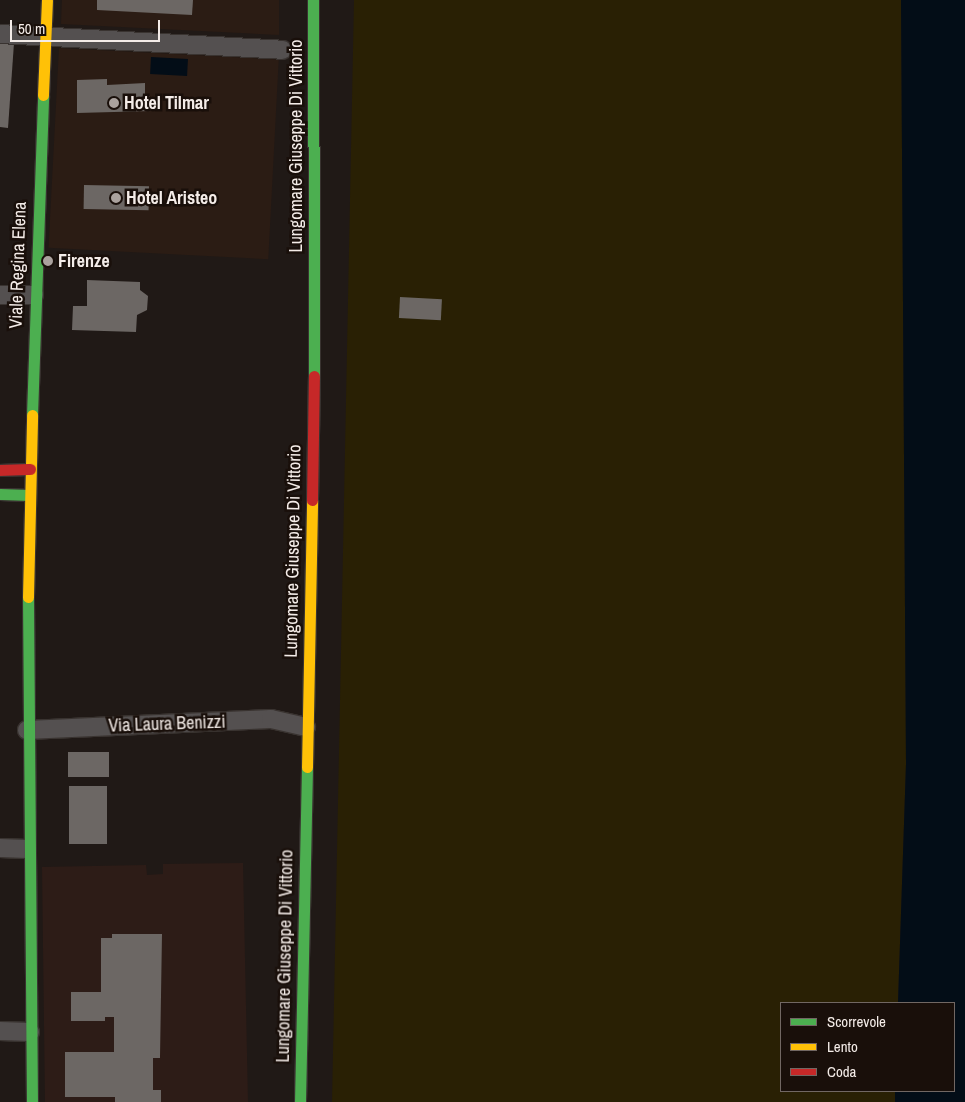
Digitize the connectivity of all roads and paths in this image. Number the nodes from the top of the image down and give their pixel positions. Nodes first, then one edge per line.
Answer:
1 (47, 0) edge
2 (313, 0) edge
3 (0, 34) edge
4 (45, 38) junction
5 (283, 50) dead end
6 (0, 294) edge
7 (34, 295) junction
8 (30, 469) junction
9 (0, 470) edge
10 (0, 494) edge
11 (30, 495) junction
12 (306, 727) junction
13 (27, 730) junction
14 (0, 848) edge
15 (28, 848) junction
16 (0, 1031) edge
17 (30, 1032) junction
18 (32, 1102) edge
19 (300, 1102) edge

1 - 4 street, Viale Regina Elena
2 - 12 street, Lungomare Giuseppe Di Vittorio
3 - 4 street
4 - 5 street
4 - 7 street, Viale Regina Elena
6 - 7 street
7 - 8 street, Viale Regina Elena
8 - 9 street
8 - 11 street, Viale Regina Elena
10 - 11 street
11 - 13 street, Viale Regina Elena
12 - 13 street, Via Laura Benizzi
12 - 19 street, Lungomare Giuseppe Di Vittorio
13 - 15 street, Viale Regina Elena
14 - 15 street
15 - 17 street, Viale Regina Elena
16 - 17 street
17 - 18 street, Viale Regina Elena

